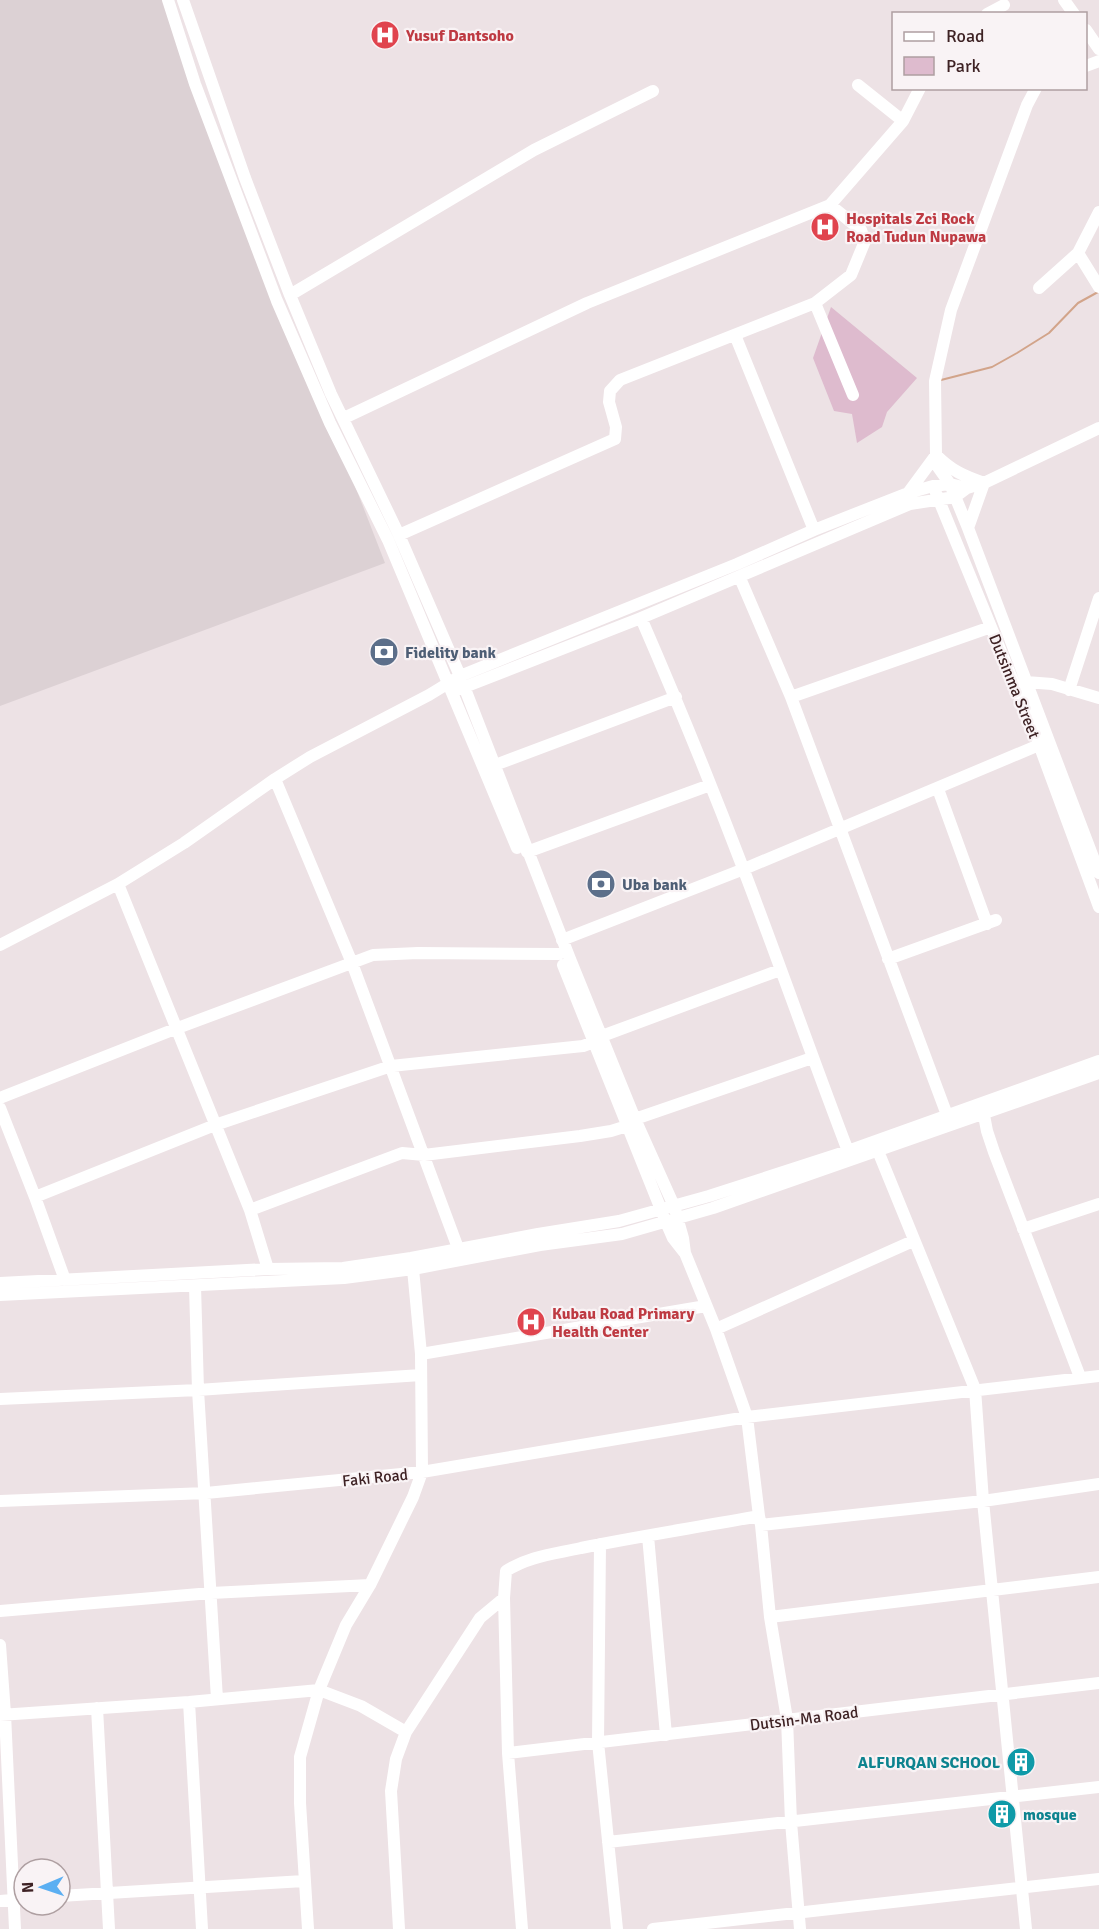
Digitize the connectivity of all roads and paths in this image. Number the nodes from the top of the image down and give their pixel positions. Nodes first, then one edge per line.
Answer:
1 (168, 0) edge
2 (183, 0) edge
3 (1087, 31) edge
4 (1099, 49) edge
5 (858, 85) dead end
6 (919, 90) edge
7 (1035, 90) edge
8 (653, 91) dead end
9 (903, 121) junction
10 (830, 205) junction
11 (1099, 212) edge
12 (1078, 253) junction
13 (1098, 285) edge
14 (1039, 288) dead end
15 (290, 295) junction
16 (815, 303) junction
17 (735, 335) junction
18 (853, 395) dead end
19 (344, 418) junction
20 (1099, 428) edge
21 (937, 461) junction
22 (984, 483) junction
23 (950, 484) junction
24 (933, 486) junction
25 (967, 488) junction
26 (955, 497) junction
27 (909, 498) junction
28 (939, 499) junction
29 (946, 517) junction
30 (968, 528) junction
31 (814, 530) junction
32 (399, 535) junction
33 (740, 578) junction
34 (1099, 598) edge
35 (642, 618) junction
36 (991, 627) junction
37 (459, 676) junction
38 (1026, 682) junction
39 (454, 688) junction
40 (1069, 690) junction
41 (676, 697) junction
42 (791, 697) junction
43 (1099, 698) edge
44 (1039, 745) junction
45 (495, 765) junction
46 (275, 779) junction
47 (710, 785) junction
48 (938, 789) junction
49 (840, 829) junction
50 (527, 852) junction
51 (744, 869) junction
52 (1099, 873) edge
53 (118, 884) junction
54 (1099, 907) edge
55 (562, 940) junction
56 (0, 945) edge
57 (559, 954) junction
58 (888, 959) junction
59 (352, 963) junction
60 (780, 970) junction
61 (176, 1029) junction
62 (598, 1039) junction
63 (812, 1058) junction
64 (1099, 1061) edge
65 (391, 1066) junction
66 (1099, 1073) edge
67 (0, 1098) edge
68 (0, 1108) edge
69 (983, 1108) junction
70 (947, 1115) junction
71 (631, 1123) junction
72 (215, 1125) junction
73 (848, 1151) junction
74 (878, 1151) junction
75 (424, 1155) junction
76 (35, 1197) junction
77 (1099, 1204) edge
78 (674, 1206) junction
79 (661, 1209) junction
80 (250, 1210) junction
81 (672, 1220) junction
82 (1023, 1229) junction
83 (913, 1240) junction
84 (458, 1248) junction
85 (268, 1269) junction
86 (413, 1269) junction
87 (65, 1280) junction
88 (139, 1282) junction
89 (0, 1283) edge
90 (195, 1286) junction
91 (0, 1295) edge
92 (706, 1306) junction
93 (716, 1329) junction
94 (421, 1354) junction
95 (420, 1375) junction
96 (1099, 1376) edge
97 (1080, 1377) junction
98 (975, 1389) junction
99 (198, 1390) junction
100 (0, 1399) edge
101 (747, 1417) junction
102 (422, 1472) junction
103 (1099, 1484) edge
104 (206, 1493) junction
105 (0, 1501) edge
106 (983, 1501) junction
107 (760, 1520) junction
108 (648, 1536) junction
109 (600, 1544) junction
110 (1099, 1577) edge
111 (370, 1585) junction
112 (992, 1591) junction
113 (211, 1593) junction
114 (504, 1598) junction
115 (0, 1611) edge
116 (770, 1617) junction
117 (0, 1645) edge
118 (1099, 1683) edge
119 (319, 1690) junction
120 (1002, 1694) junction
121 (218, 1699) junction
122 (189, 1702) junction
123 (97, 1708) junction
124 (3, 1714) edge
125 (787, 1719) junction
126 (406, 1732) junction
127 (666, 1735) junction
128 (598, 1742) junction
129 (508, 1754) junction
130 (1099, 1787) edge
131 (1012, 1797) junction
132 (791, 1822) junction
133 (608, 1842) junction
134 (15, 1857) edge
135 (1099, 1879) edge
136 (304, 1881) junction
137 (200, 1887) junction
138 (1021, 1888) junction
139 (106, 1893) junction
140 (72, 1895) edge
141 (799, 1913) junction
142 (109, 1929) edge
143 (202, 1929) edge
144 (308, 1929) edge
145 (399, 1929) edge
146 (522, 1929) edge
147 (617, 1929) edge
148 (653, 1929) edge
149 (800, 1929) edge
150 (1026, 1929) edge

1 - 39 street
2 - 15 street
3 - 4 street
5 - 9 street
6 - 9 street
7 - 21 street
8 - 15 street
9 - 10 street
10 - 16 street
10 - 19 street
11 - 12 street
12 - 13 street
12 - 14 street
15 - 19 street
16 - 17 street
16 - 18 street
17 - 31 street
17 - 32 street
19 - 32 street
20 - 22 street
21 - 22 street
21 - 23 street, Dutsinma Street
21 - 24 street
21 - 27 street
22 - 25 street
22 - 30 street
23 - 24 street
23 - 25 street
23 - 26 street, Dutsinma Street
24 - 27 street
24 - 28 street, Dutsinma Street
25 - 26 street
26 - 28 street
26 - 30 street, Dutsinma Street
27 - 28 street
27 - 29 street
27 - 31 street
27 - 33 street
28 - 29 street, Dutsinma Street
29 - 36 street, Dutsinma Street
30 - 38 street, Dutsinma Street
31 - 37 street
32 - 37 street
33 - 35 street
33 - 42 street
34 - 40 street
35 - 39 street
35 - 41 street
36 - 42 street
36 - 44 street, Dutsinma Street
37 - 39 street
38 - 40 street
38 - 52 street, Dutsinma Street
39 - 45 street
39 - 46 street
39 - 57 street
40 - 43 street
41 - 45 street
41 - 47 street
42 - 49 street
44 - 48 street
44 - 54 street, Dutsinma Street
45 - 50 street
46 - 53 street
46 - 59 street
47 - 50 street
47 - 51 street
48 - 49 street
48 - 58 street
49 - 51 street
49 - 58 street
50 - 55 street
51 - 55 street
51 - 60 street
53 - 56 street
53 - 61 street
55 - 62 street
57 - 59 street
57 - 62 street
58 - 70 street
59 - 61 street
59 - 65 street
60 - 62 street
60 - 63 street
61 - 67 street
61 - 72 street
62 - 65 street
62 - 71 street
63 - 71 street
63 - 73 street
64 - 69 street
65 - 72 street
65 - 75 street
66 - 69 street
68 - 76 street
69 - 70 street
69 - 74 street
69 - 82 street
70 - 73 street
71 - 75 street
71 - 78 street
71 - 79 street
72 - 76 street
72 - 80 street
73 - 78 street
74 - 81 street
74 - 83 street
75 - 80 street
75 - 84 street
76 - 87 street
77 - 82 street
78 - 79 street
78 - 81 street
79 - 81 street
79 - 84 street
80 - 85 street
81 - 86 street
81 - 92 street
82 - 97 street
83 - 93 street
83 - 98 street
84 - 85 street
85 - 88 street
86 - 90 street
86 - 94 street
87 - 88 street
87 - 89 street
88 - 90 street
88 - 91 street
90 - 99 street
92 - 93 street
92 - 94 street
93 - 101 street
94 - 95 street
95 - 99 street
95 - 102 street
96 - 97 street, Faki Road
97 - 98 street, Faki Road
98 - 101 street, Faki Road
98 - 106 street
99 - 100 street
99 - 104 street
101 - 102 street, Faki Road
101 - 107 street
102 - 104 street, Faki Road
102 - 111 street
103 - 106 street
104 - 105 street, Faki Road
104 - 113 street
106 - 107 street
106 - 112 street
107 - 108 street
107 - 116 street
108 - 109 street
108 - 127 street
109 - 114 street
109 - 128 street
110 - 112 street
111 - 113 street
111 - 119 street
112 - 116 street
112 - 120 street
113 - 115 street
113 - 121 street
114 - 126 street
114 - 129 street
116 - 125 street
117 - 124 street
118 - 120 street, Dutsin-Ma Road
119 - 121 street
119 - 126 street
119 - 136 street
120 - 125 street, Dutsin-Ma Road
120 - 131 street
121 - 122 street
122 - 123 street
122 - 137 street
123 - 124 street
123 - 139 street
124 - 134 street
125 - 127 street, Dutsin-Ma Road
125 - 132 street
126 - 145 street
127 - 128 street, Dutsin-Ma Road
128 - 129 street, Dutsin-Ma Road
128 - 133 street
129 - 146 street
130 - 131 street
131 - 132 street
131 - 138 street
132 - 133 street
132 - 141 street
133 - 147 street
135 - 138 street
136 - 137 street
136 - 144 street
137 - 139 street
137 - 143 street
138 - 141 street
138 - 150 street
139 - 140 street
139 - 142 street
141 - 148 street
141 - 149 street

